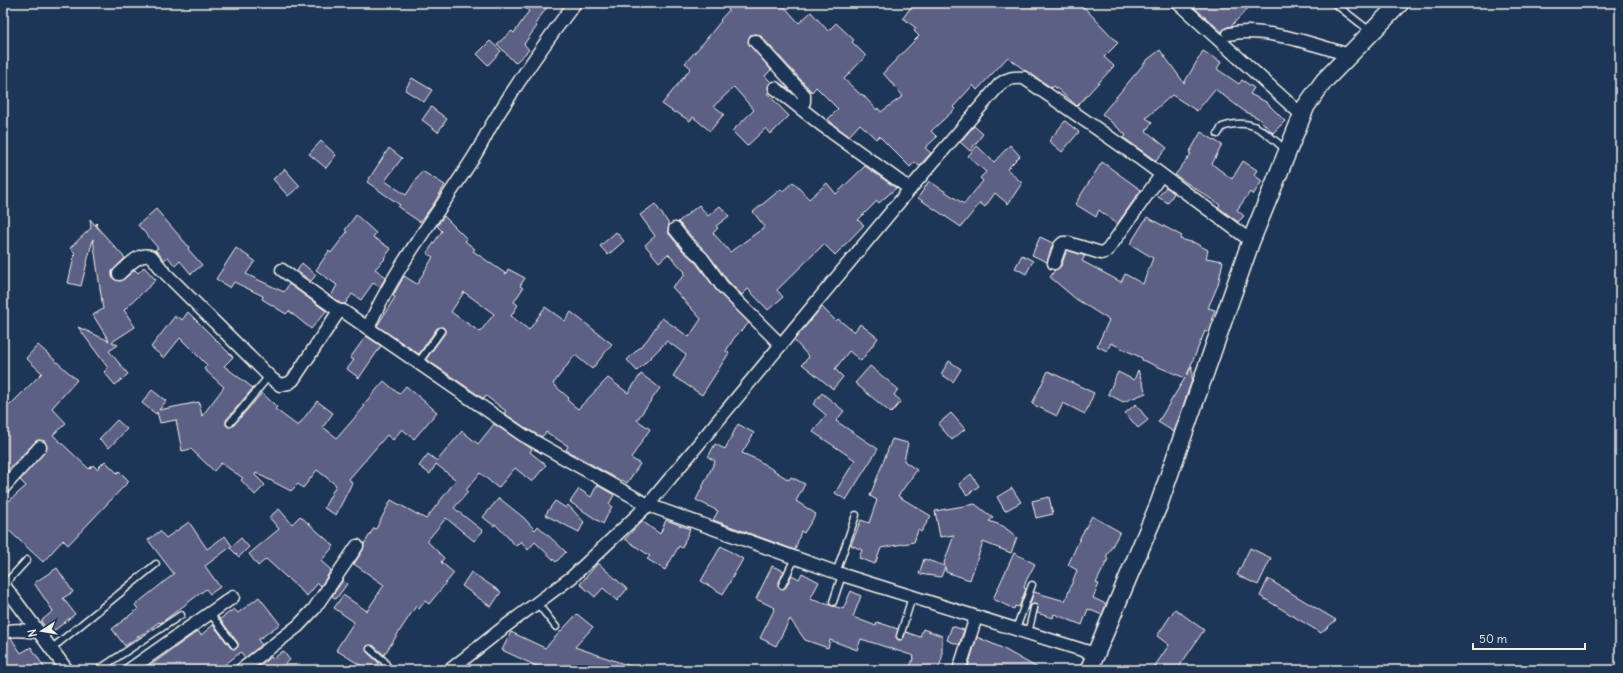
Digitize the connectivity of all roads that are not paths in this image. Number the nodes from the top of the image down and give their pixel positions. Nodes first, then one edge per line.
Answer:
1 (574, 3) edge
2 (1178, 3) edge
3 (1334, 3) edge
4 (1400, 3) edge
5 (1371, 32) junction
6 (1229, 34) dead end
7 (755, 41) dead end
8 (1349, 55) junction
9 (775, 88) dead end
10 (799, 107) junction
11 (1302, 115) junction
12 (1218, 134) dead end
13 (1288, 152) junction
14 (1161, 175) junction
15 (910, 189) junction
16 (675, 229) dead end
17 (1251, 241) junction
18 (1054, 263) dead end
19 (282, 270) dead end
20 (119, 274) dead end
21 (339, 311) junction
22 (368, 328) junction
23 (441, 331) dead end
24 (781, 345) junction
25 (418, 363) junction
26 (269, 376) junction
27 (230, 423) dead end
28 (40, 447) dead end
29 (3, 488) edge
30 (648, 505) junction
31 (856, 515) dead end
32 (357, 546) dead end
33 (795, 558) junction
34 (27, 560) dead end
35 (156, 564) dead end
36 (839, 574) junction
37 (3, 585) edge
38 (782, 585) dead end
39 (1032, 585) dead end
40 (233, 597) dead end
41 (912, 597) junction
42 (833, 602) dead end
43 (537, 603) junction
44 (1034, 608) dead end
45 (210, 613) junction
46 (181, 615) dead end
47 (976, 616) junction
48 (556, 627) dead end
49 (1016, 629) junction
50 (38, 632) junction
51 (3, 633) edge
52 (1028, 633) junction
53 (900, 636) dead end
54 (234, 645) dead end
55 (51, 649) junction
56 (370, 649) dead end
57 (1095, 654) junction
58 (67, 670) edge
59 (98, 670) edge
60 (129, 670) edge
61 (241, 670) edge
62 (390, 670) edge
63 (450, 670) edge
64 (959, 670) edge
65 (1089, 670) edge

1 - 22 street
2 - 11 street
3 - 5 lane
4 - 5 street
5 - 8 street
6 - 8 street
7 - 10 street
8 - 11 street
9 - 10 street
10 - 15 street
11 - 13 street
12 - 13 lane
13 - 17 street
14 - 15 street
14 - 17 street
14 - 18 street
15 - 24 street
16 - 24 street
17 - 57 street
19 - 21 street
20 - 26 street
21 - 22 street
21 - 26 street
22 - 25 street
23 - 25 lane
24 - 30 street
25 - 30 street
26 - 27 lane
28 - 29 street
30 - 33 street
30 - 43 street
31 - 36 lane
32 - 61 street
33 - 36 street
33 - 38 lane
34 - 37 lane
35 - 55 lane
36 - 41 street
36 - 42 lane
37 - 50 street
39 - 49 lane
40 - 45 street
41 - 47 street
41 - 53 lane
43 - 48 lane
43 - 63 street
44 - 52 lane
45 - 54 lane
45 - 60 street
46 - 59 lane
47 - 49 street
47 - 64 street
49 - 52 street
50 - 51 street
50 - 55 street
52 - 57 street
55 - 58 street
56 - 62 lane
57 - 65 street

